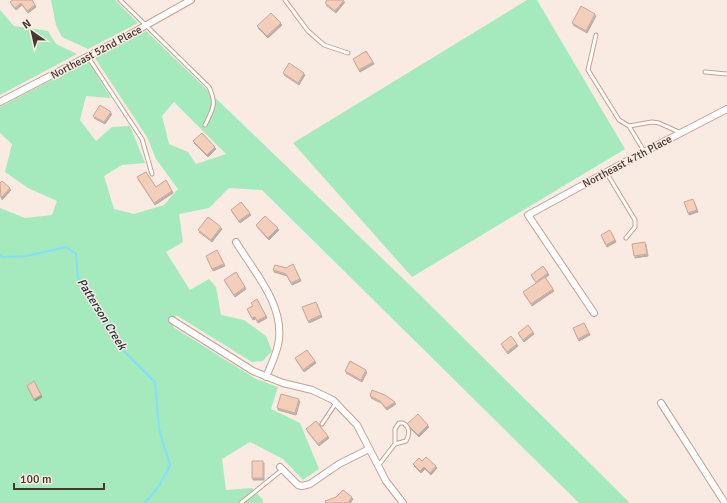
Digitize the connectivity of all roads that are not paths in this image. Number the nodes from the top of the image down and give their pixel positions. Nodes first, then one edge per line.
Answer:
1 (120, 0) edge
2 (191, 0) edge
3 (285, 0) edge
4 (146, 26) junction
5 (596, 35) dead end
6 (348, 53) dead end
7 (88, 56) junction
8 (705, 72) dead end
9 (727, 74) edge
10 (0, 102) edge
11 (727, 109) edge
12 (205, 125) dead end
13 (629, 126) junction
14 (680, 133) junction
15 (644, 151) junction
16 (606, 172) junction
17 (152, 174) dead end
18 (626, 238) dead end
19 (236, 242) dead end
20 (594, 313) dead end
21 (172, 320) dead end
22 (266, 377) junction
23 (336, 403) junction
24 (661, 403) dead end
25 (322, 424) dead end
26 (395, 444) junction
27 (369, 449) junction
28 (378, 466) junction
29 (281, 468) joint
30 (241, 503) edge
31 (403, 503) edge
32 (725, 503) edge

1 - 4 lane
2 - 4 street, Northeast 52nd Place
3 - 6 lane
4 - 7 street, Northeast 52nd Place
4 - 12 lane
5 - 13 lane
7 - 10 street, Northeast 52nd Place
7 - 17 lane
8 - 9 lane
11 - 14 street, Northeast 47th Place
13 - 14 lane
13 - 15 lane
14 - 15 street, Northeast 47th Place
15 - 16 street, Northeast 47th Place
16 - 18 lane
16 - 20 street, Northeast 47th Place
19 - 22 street
21 - 22 street
22 - 23 street
23 - 25 lane
23 - 27 street
24 - 32 street
26 - 26 lane
26 - 28 lane
27 - 28 street
27 - 29 street
28 - 31 street
29 - 30 lane

